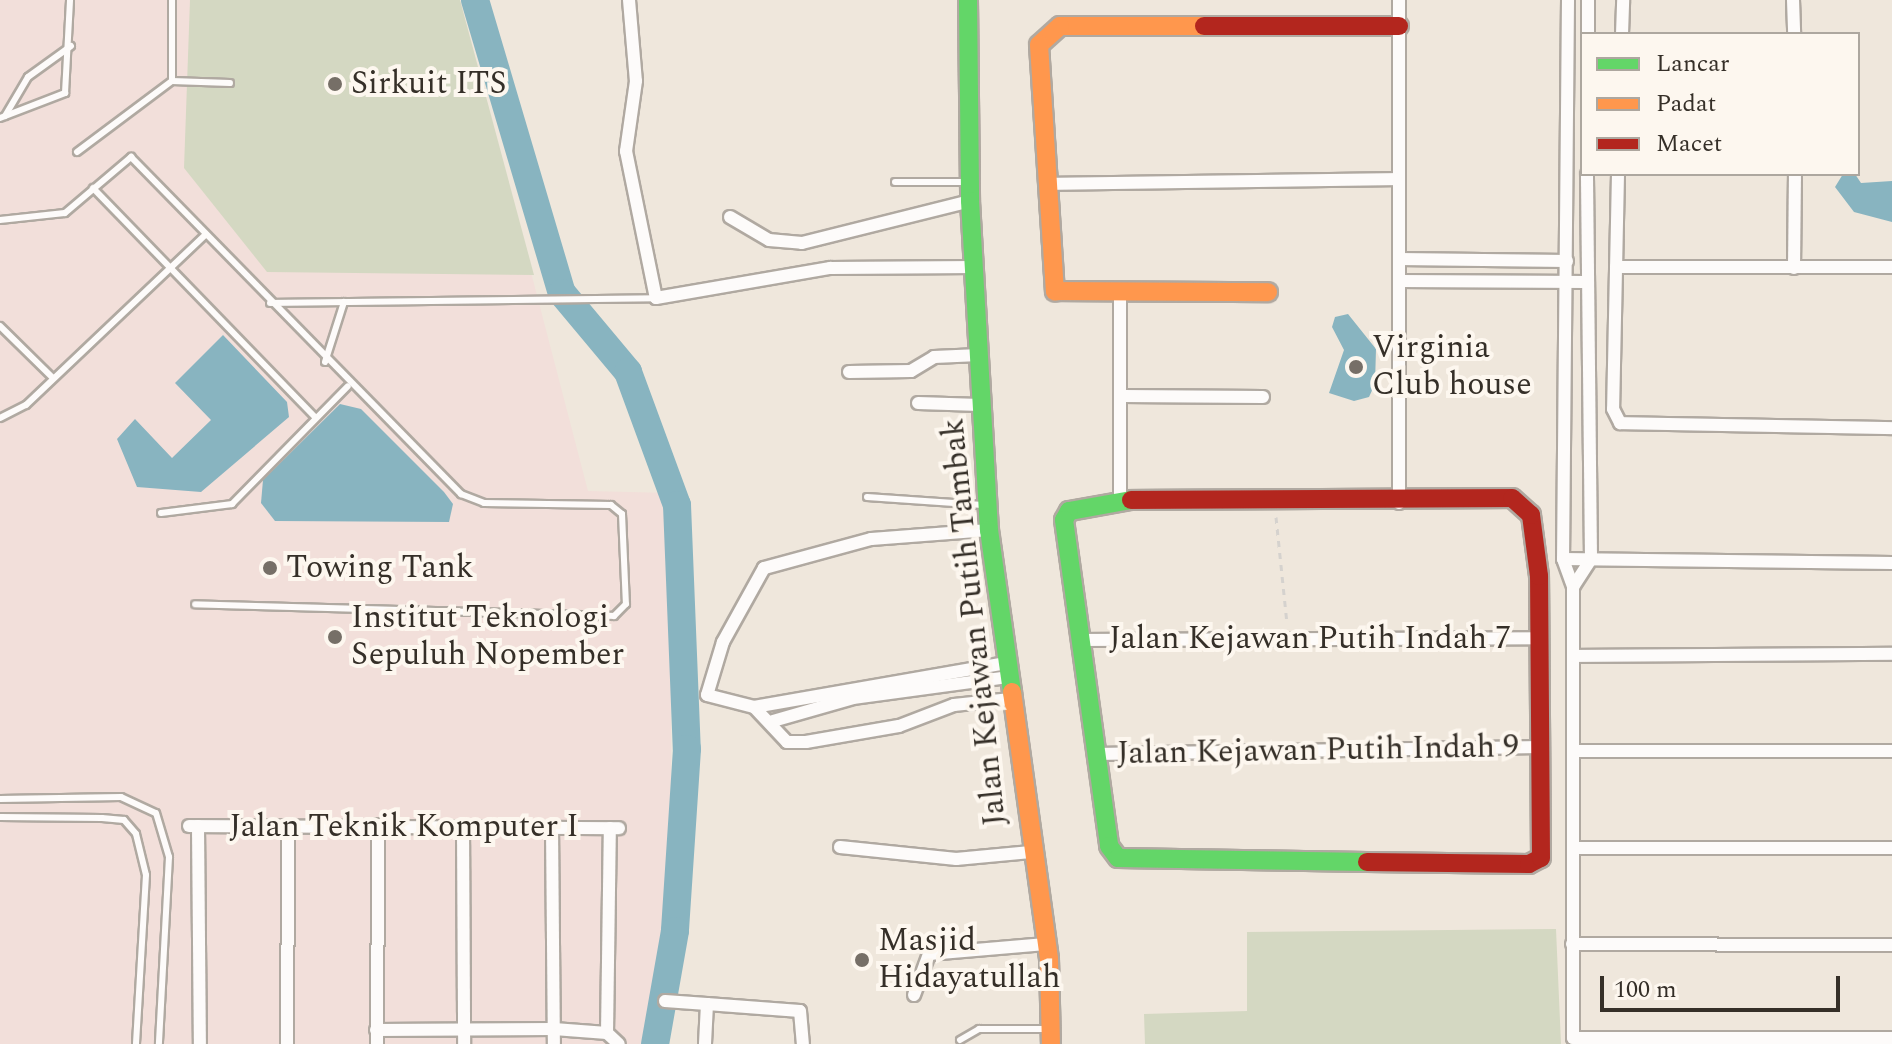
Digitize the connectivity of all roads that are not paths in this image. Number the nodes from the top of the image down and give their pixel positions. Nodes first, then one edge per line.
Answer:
1 (70, 0) edge
2 (172, 0) edge
3 (629, 0) edge
4 (968, 0) edge
5 (1399, 0) edge
6 (1568, 0) edge
7 (1588, 0) edge
8 (1623, 0) edge
9 (1793, 0) edge
10 (1399, 26) junction
11 (1588, 32) edge
12 (1622, 32) edge
13 (1794, 32) edge
14 (71, 46) junction
15 (172, 81) junction
16 (230, 83) dead end
17 (3, 117) edge
18 (77, 152) dead end
19 (1587, 176) edge
20 (1618, 176) edge
21 (1795, 176) edge
22 (1396, 179) junction
23 (895, 182) dead end
24 (1047, 184) junction
25 (93, 188) junction
26 (970, 192) junction
27 (730, 217) dead end
28 (0, 220) edge
29 (206, 234) junction
30 (1399, 259) junction
31 (1567, 261) junction
32 (976, 267) junction
33 (1616, 267) junction
34 (1892, 267) edge
35 (172, 268) junction
36 (1794, 268) junction
37 (1399, 281) junction
38 (1566, 282) junction
39 (1587, 282) junction
40 (1268, 292) dead end
41 (1120, 294) junction
42 (656, 298) junction
43 (344, 302) junction
44 (270, 303) junction
45 (0, 326) edge
46 (979, 355) junction
47 (325, 362) junction
48 (849, 372) dead end
49 (53, 378) junction
50 (348, 386) junction
51 (1123, 396) junction
52 (1263, 397) dead end
53 (918, 403) dead end
54 (980, 405) junction
55 (315, 417) junction
56 (0, 418) edge
57 (1892, 428) edge
58 (1564, 476) junction
59 (1589, 477) junction
60 (867, 497) dead end
61 (1120, 500) junction
62 (1399, 503) junction
63 (987, 505) junction
64 (161, 513) dead end
65 (989, 530) junction
66 (1563, 559) junction
67 (1591, 559) junction
68 (1892, 563) edge
69 (1573, 587) junction
70 (195, 604) dead end
71 (1540, 638) junction
72 (1080, 640) junction
73 (1892, 654) edge
74 (1573, 656) junction
75 (1007, 670) junction
76 (919, 694) junction
77 (1011, 699) junction
78 (754, 707) junction
79 (927, 715) junction
80 (773, 721) junction
81 (1541, 747) junction
82 (1576, 751) junction
83 (1892, 751) edge
84 (1095, 754) junction
85 (0, 799) edge
86 (0, 818) edge
87 (378, 825) junction
88 (288, 826) junction
89 (463, 826) junction
90 (552, 827) junction
91 (840, 847) dead end
92 (1574, 848) junction
93 (1892, 848) edge
94 (1031, 852) junction
95 (1046, 944) junction
96 (1572, 944) junction
97 (1892, 945) edge
98 (914, 995) dead end
99 (665, 1001) dead end
100 (707, 1004) junction
101 (464, 1029) junction
102 (554, 1029) junction
103 (376, 1030) junction
104 (607, 1033) junction
105 (1051, 1036) edge
106 (1892, 1038) edge
107 (960, 1040) dead end
108 (136, 1044) edge
109 (159, 1044) edge
110 (200, 1044) edge
111 (287, 1044) edge
112 (377, 1044) edge
113 (464, 1044) edge
114 (554, 1044) edge
115 (619, 1044) edge
116 (705, 1044) edge
117 (803, 1044) edge

1 - 14 lane
2 - 15 lane
3 - 42 street
4 - 26 street, Jalan Kejawan Putih Tambak
5 - 10 street
6 - 31 street
7 - 11 street
8 - 12 street
9 - 13 street
10 - 22 street
10 - 24 street
14 - 17 lane
14 - 17 lane
15 - 16 lane
15 - 18 lane
19 - 39 street
20 - 33 street
21 - 36 street
22 - 24 street
22 - 30 street
23 - 26 lane
24 - 41 street
25 - 28 lane
25 - 29 lane
25 - 35 lane
26 - 27 street
26 - 32 street, Jalan Kejawan Putih Tambak
29 - 35 lane
29 - 44 lane
30 - 31 street
30 - 37 street
31 - 38 street
32 - 42 street
32 - 46 street, Jalan Kejawan Putih Tambak
33 - 36 street
33 - 57 street
34 - 36 street
35 - 49 lane
35 - 55 lane
37 - 38 street
37 - 62 street
38 - 39 street
38 - 58 street
39 - 59 street
40 - 41 street
41 - 51 street
42 - 43 lane
43 - 44 lane
43 - 47 lane
44 - 47 lane
45 - 49 lane
46 - 48 street
46 - 54 street, Jalan Kejawan Putih Tambak
47 - 50 lane
49 - 56 lane
50 - 55 lane
50 - 70 lane
51 - 52 street
51 - 61 street
53 - 54 street
54 - 63 street, Jalan Kejawan Putih Tambak
55 - 64 lane
58 - 59 street
58 - 66 street
59 - 67 street
60 - 63 lane
61 - 62 street
61 - 72 street
62 - 71 street
63 - 65 street, Jalan Kejawan Putih Tambak
65 - 75 street, Jalan Kejawan Putih Tambak
65 - 78 street
66 - 67 street
66 - 69 street
67 - 68 street
67 - 69 street
69 - 74 street
71 - 72 street, Jalan Kejawan Putih Indah 7
71 - 81 street
72 - 84 street
73 - 74 street
74 - 82 street
75 - 76 street
75 - 77 street, Jalan Kejawan Putih Tambak
75 - 78 street
76 - 79 street
76 - 80 street
77 - 79 street
77 - 94 street, Jalan Kejawan Putih Tambak
78 - 80 street
79 - 80 street
81 - 84 street, Jalan Kejawan Putih Indah 9
81 - 84 street
82 - 83 street
82 - 92 street
85 - 109 lane
86 - 108 lane
87 - 88 street, Jalan Teknik Komputer I
87 - 89 street, Jalan Teknik Komputer I
87 - 103 street
88 - 110 street, Jalan Teknik Komputer I
88 - 111 street
89 - 90 street, Jalan Teknik Komputer I
89 - 101 street
90 - 102 street
90 - 104 street, Jalan Teknik Komputer I
91 - 94 street
92 - 93 street
92 - 96 street
94 - 95 street, Jalan Kejawan Putih Tambak
95 - 98 street
95 - 105 street, Jalan Kejawan Putih Tambak
96 - 97 street
96 - 106 street
99 - 100 street
100 - 116 street
100 - 117 street
101 - 102 street
101 - 103 street
101 - 113 street
102 - 104 street
102 - 114 street
103 - 112 street
104 - 115 street
105 - 107 lane

